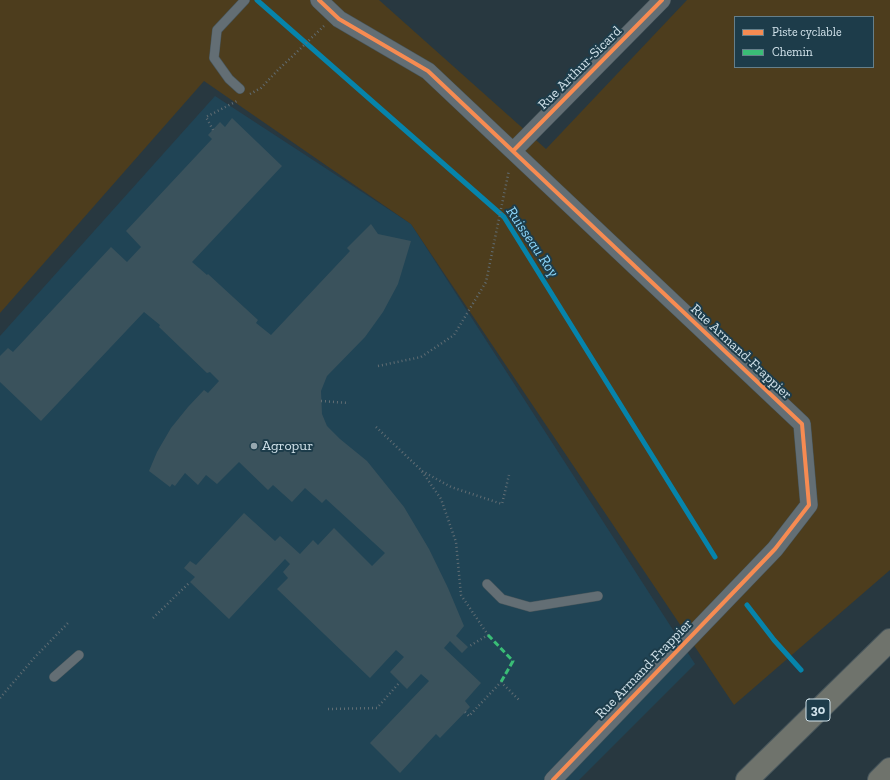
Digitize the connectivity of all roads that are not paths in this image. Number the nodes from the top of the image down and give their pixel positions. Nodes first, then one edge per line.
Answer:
1 (245, 0) edge
2 (319, 0) edge
3 (662, 0) edge
4 (240, 89) dead end
5 (513, 152) junction
6 (487, 584) dead end
7 (598, 596) dead end
8 (890, 640) edge
9 (79, 655) dead end
10 (54, 677) dead end
11 (890, 769) edge
12 (553, 780) edge
13 (746, 780) edge
14 (879, 780) edge

1 - 4 lane
2 - 5 street, Rue Armand-Frappier
3 - 5 street, Rue Arthur-Sicard
5 - 12 street, Rue Armand-Frappier
6 - 7 lane
8 - 13 highway, 30
9 - 10 lane
11 - 14 highway

